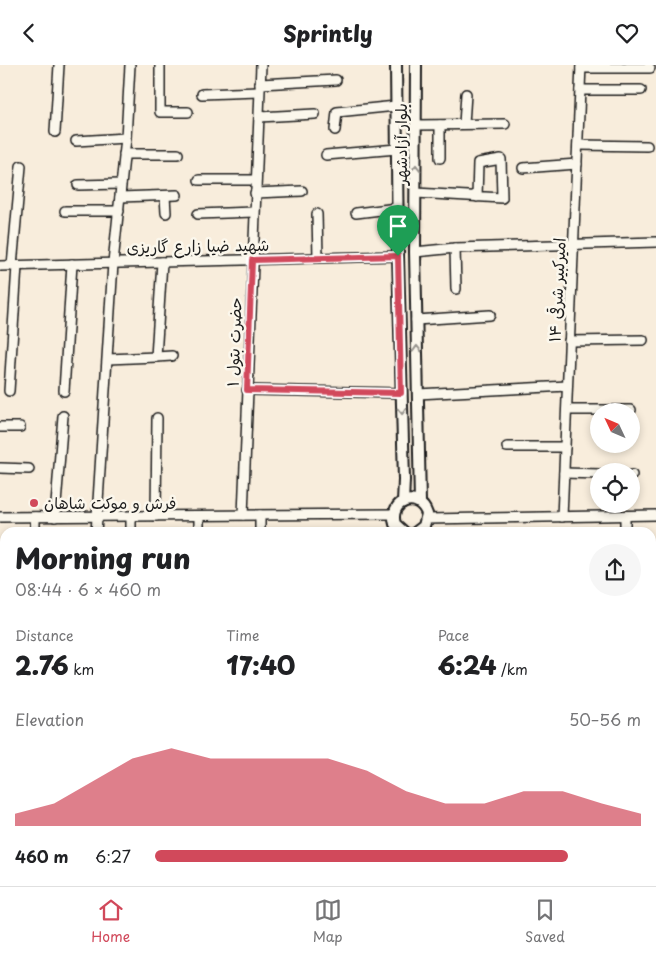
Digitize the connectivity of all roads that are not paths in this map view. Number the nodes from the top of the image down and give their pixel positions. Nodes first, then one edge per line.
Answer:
1 (59, 65) edge
2 (130, 65) edge
3 (160, 65) edge
4 (261, 65) edge
5 (396, 65) edge
6 (416, 65) edge
7 (581, 66) edge
8 (650, 68) dead end
9 (336, 81) dead end
10 (260, 88) junction
11 (580, 90) junction
12 (641, 90) dead end
13 (202, 94) dead end
14 (466, 94) dead end
15 (396, 107) junction
16 (188, 112) dead end
17 (315, 114) dead end
18 (259, 117) junction
19 (464, 124) junction
20 (506, 124) dead end
21 (416, 125) junction
22 (440, 125) junction
23 (335, 130) dead end
24 (55, 132) dead end
25 (126, 138) junction
26 (76, 141) dead end
27 (578, 145) junction
28 (647, 146) dead end
29 (397, 149) junction
30 (124, 154) junction
31 (178, 154) dead end
32 (326, 155) dead end
33 (440, 158) dead end
34 (577, 164) junction
35 (20, 165) dead end
36 (523, 168) dead end
37 (200, 180) dead end
38 (256, 180) junction
39 (122, 184) junction
40 (78, 185) dead end
41 (302, 191) dead end
42 (255, 193) junction
43 (416, 193) junction
44 (166, 195) junction
45 (177, 195) dead end
46 (120, 197) junction
47 (477, 197) junction
48 (397, 208) junction
49 (65, 211) dead end
50 (119, 211) junction
51 (254, 212) junction
52 (166, 213) dead end
53 (356, 213) dead end
54 (198, 214) dead end
55 (317, 214) dead end
56 (656, 242) edge
57 (574, 245) junction
58 (455, 249) junction
59 (415, 252) junction
60 (398, 256) junction
61 (318, 258) junction
62 (252, 260) junction
63 (162, 262) junction
64 (113, 263) junction
65 (72, 264) junction
66 (0, 266) edge
67 (15, 266) junction
68 (456, 289) dead end
69 (490, 315) dead end
70 (416, 320) junction
71 (643, 340) dead end
72 (569, 341) junction
73 (172, 356) dead end
74 (156, 357) junction
75 (108, 359) junction
76 (568, 386) junction
77 (247, 390) junction
78 (9, 391) dead end
79 (64, 391) dead end
80 (401, 393) junction
81 (418, 394) junction
82 (567, 410) junction
83 (590, 410) edge
84 (63, 416) dead end
85 (157, 418) dead end
86 (0, 427) edge
87 (20, 427) dead end
88 (507, 447) dead end
89 (565, 447) junction
90 (0, 469) edge
91 (29, 469) dead end
92 (564, 473) junction
93 (590, 474) edge
94 (403, 502) junction
95 (420, 503) junction
96 (394, 514) junction
97 (243, 515) junction
98 (260, 515) junction
99 (656, 515) edge
100 (131, 516) junction
101 (156, 516) junction
102 (199, 516) junction
103 (625, 516) junction
104 (0, 517) edge
105 (35, 517) junction
106 (54, 517) junction
107 (96, 517) junction
108 (562, 517) junction
109 (424, 526) edge
110 (35, 527) edge
111 (96, 527) edge
112 (131, 527) edge
113 (199, 527) edge
114 (260, 527) edge
115 (398, 527) edge
116 (625, 527) edge

1 - 24 street
2 - 25 street
3 - 16 street
4 - 10 street, حضرت بتول ۱
5 - 15 main road
6 - 21 main road, بلوار آزادشهر
7 - 8 street
7 - 11 street, ۱۴ امیرکبیر شرقی
9 - 10 street
10 - 13 street
10 - 18 street, حضرت بتول ۱
11 - 12 street
11 - 27 street, ۱۴ امیرکبیر شرقی
14 - 19 street
15 - 23 street
15 - 29 main road
17 - 18 street
18 - 38 street, حضرت بتول ۱
19 - 20 street
19 - 22 street
21 - 22 street
43 -> 21 main road, بلوار آزادشهر
22 - 33 street
25 - 26 street
25 - 30 street
27 - 28 street
27 - 34 street, ۱۴ امیرکبیر شرقی
29 - 32 street
29 - 48 main road
30 - 31 street
30 - 39 street
34 - 36 street
34 - 57 street, ۱۴ امیرکبیر شرقی
35 - 67 street
37 - 38 street
38 - 42 street, حضرت بتول ۱
39 - 40 street
39 - 46 street
41 - 42 street
42 - 51 street, حضرت بتول ۱
43 - 47 street
43 - 59 main road, بلوار آزادشهر
44 - 45 street
44 - 46 street
44 - 52 street
46 - 50 street
47 - 47 street
48 - 53 street
48 - 60 main road
49 - 50 street
50 - 64 street
51 - 54 street
51 - 62 street, حضرت بتول ۱
55 - 61 street
56 - 57 street
57 - 58 street
57 - 72 street, ۱۴ امیرکبیر شرقی
58 - 59 street
58 - 68 street
59 - 70 main road, بلوار آزادشهر
60 - 61 street, شهید ضیا زارع گاریزی
60 - 80 main road
61 - 62 street, شهید ضیا زارع گاریزی
62 - 63 street, شهید ضیا زارع گاریزی
62 - 77 street, حضرت بتول ۱
63 - 64 street, شهید ضیا زارع گاریزی
63 - 74 street
64 - 65 street, شهید ضیا زارع گاریزی
64 - 75 street
65 - 67 street, شهید ضیا زارع گاریزی
65 - 79 street
66 - 67 street, شهید ضیا زارع گاریزی
67 - 78 street
69 - 70 street
81 -> 70 main road, بلوار آزادشهر
71 - 72 street
72 - 76 street, ۱۴ امیرکبیر شرقی
73 - 74 street
74 - 75 street
75 - 107 street
76 - 81 street
76 - 82 street, ۱۴ امیرکبیر شرقی
77 - 80 street
77 - 97 street, حضرت بتول ۱
80 -> 94 main road
81 - 95 main road, بلوار آزادشهر
82 - 83 street
82 - 89 street, ۱۴ امیرکبیر شرقی
84 - 106 street
85 - 101 street
86 - 87 street
88 - 89 street
89 - 92 street, ۱۴ امیرکبیر شرقی
90 - 91 street
92 - 93 street
92 - 108 street, ۱۴ امیرکبیر شرقی
94 - 95 main road
94 - 96 main road
95 - 109 main road, بلوار آزادشهر
96 - 98 street
96 - 115 main road
97 - 98 street
97 - 102 street
98 - 114 street
99 - 103 street
100 - 101 street
100 - 107 street
100 - 112 street
101 - 102 street
102 - 113 street
103 - 108 street
103 - 116 street
104 - 105 street
105 - 106 street
105 - 110 street
106 - 107 street
107 - 111 street
108 - 109 street

